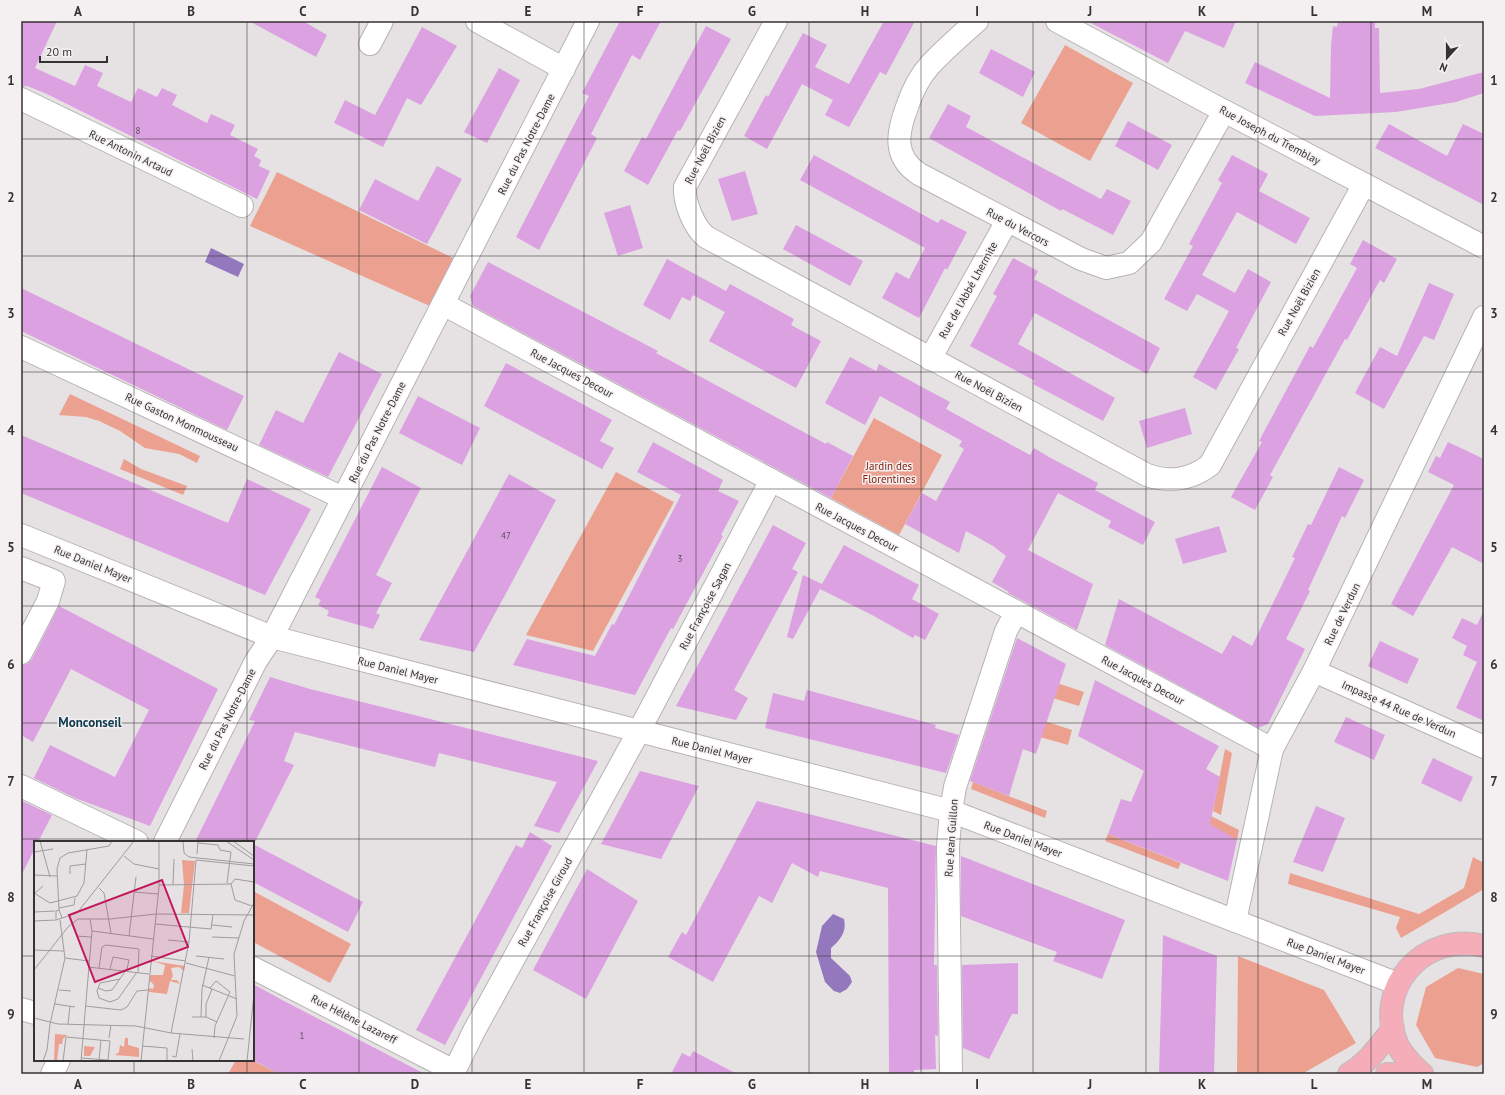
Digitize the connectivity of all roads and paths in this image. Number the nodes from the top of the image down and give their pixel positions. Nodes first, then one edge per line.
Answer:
1 (382, 21) edge
2 (477, 21) edge
3 (588, 21) edge
4 (776, 21) edge
5 (977, 21) edge
6 (1057, 21) edge
7 (370, 44) dead end
8 (564, 69) junction
9 (21, 99) edge
10 (1224, 111) junction
11 (1364, 184) junction
12 (242, 206) dead end
13 (1007, 221) junction
14 (1484, 247) edge
15 (443, 304) junction
16 (1481, 329) edge
17 (21, 347) edge
18 (930, 359) junction
19 (771, 480) junction
20 (342, 498) junction
21 (21, 535) edge
22 (21, 568) edge
23 (1016, 612) junction
24 (272, 637) junction
25 (21, 653) edge
26 (1314, 671) junction
27 (639, 731) junction
28 (1484, 747) edge
29 (1272, 749) junction
30 (21, 786) edge
31 (951, 811) junction
32 (135, 841) edge
33 (166, 841) edge
34 (1235, 921) junction
35 (1484, 946) edge
36 (254, 969) edge
37 (1398, 984) junction
38 (21, 1009) edge
39 (34, 1013) edge
40 (1393, 1030) junction
41 (58, 1061) edge
42 (453, 1073) edge
43 (52, 1074) edge
44 (951, 1074) edge
45 (1349, 1074) edge
46 (1387, 1074) edge
47 (1422, 1074) edge

1 - 7 street
2 - 8 street
3 - 8 street, Rue du Pas Notre-Dame
4 - 18 street, Rue Noël Bizien
5 - 13 street, Rue du Vercors
6 - 10 street, Rue Joseph du Tremblay
8 - 15 street, Rue du Pas Notre-Dame
9 - 12 street, Rue Antonin Artaud
10 - 11 street, Rue Joseph du Tremblay
10 - 13 street, Rue du Vercors
11 - 14 street, Rue Joseph du Tremblay
11 - 18 street, Rue Noël Bizien
13 - 18 street, Rue de l'Abbé Lhermite
15 - 19 street, Rue Jacques Decour
15 - 20 street, Rue du Pas Notre-Dame
16 - 26 street, Rue de Verdun
17 - 20 street, Rue Gaston Monmousseau
19 - 23 street, Rue Jacques Decour
19 - 27 street, Rue Françoise Sagan
20 - 24 street, Rue du Pas Notre-Dame
21 - 24 street, Rue Daniel Mayer
22 - 25 street
23 - 29 street, Rue Jacques Decour
23 - 31 street, Rue Jean Guillon
24 - 27 street, Rue Daniel Mayer
24 - 33 street, Rue du Pas Notre-Dame
26 - 28 street, Impasse 44 Rue de Verdun
26 - 29 street, Rue de Verdun
27 - 31 street, Rue Daniel Mayer
27 - 42 street, Rue Françoise Giroud
29 - 34 street, Rue de Verdun
30 - 32 street
31 - 34 street, Rue Daniel Mayer
31 - 44 street, Rue Jean Guillon
34 - 37 street, Rue Daniel Mayer
35 - 37 main road
36 - 42 street, Rue Hélène Lazareff
37 - 40 main road
38 - 39 street
40 - 45 main road
40 - 47 main road
41 - 43 street
46 - 47 main road

